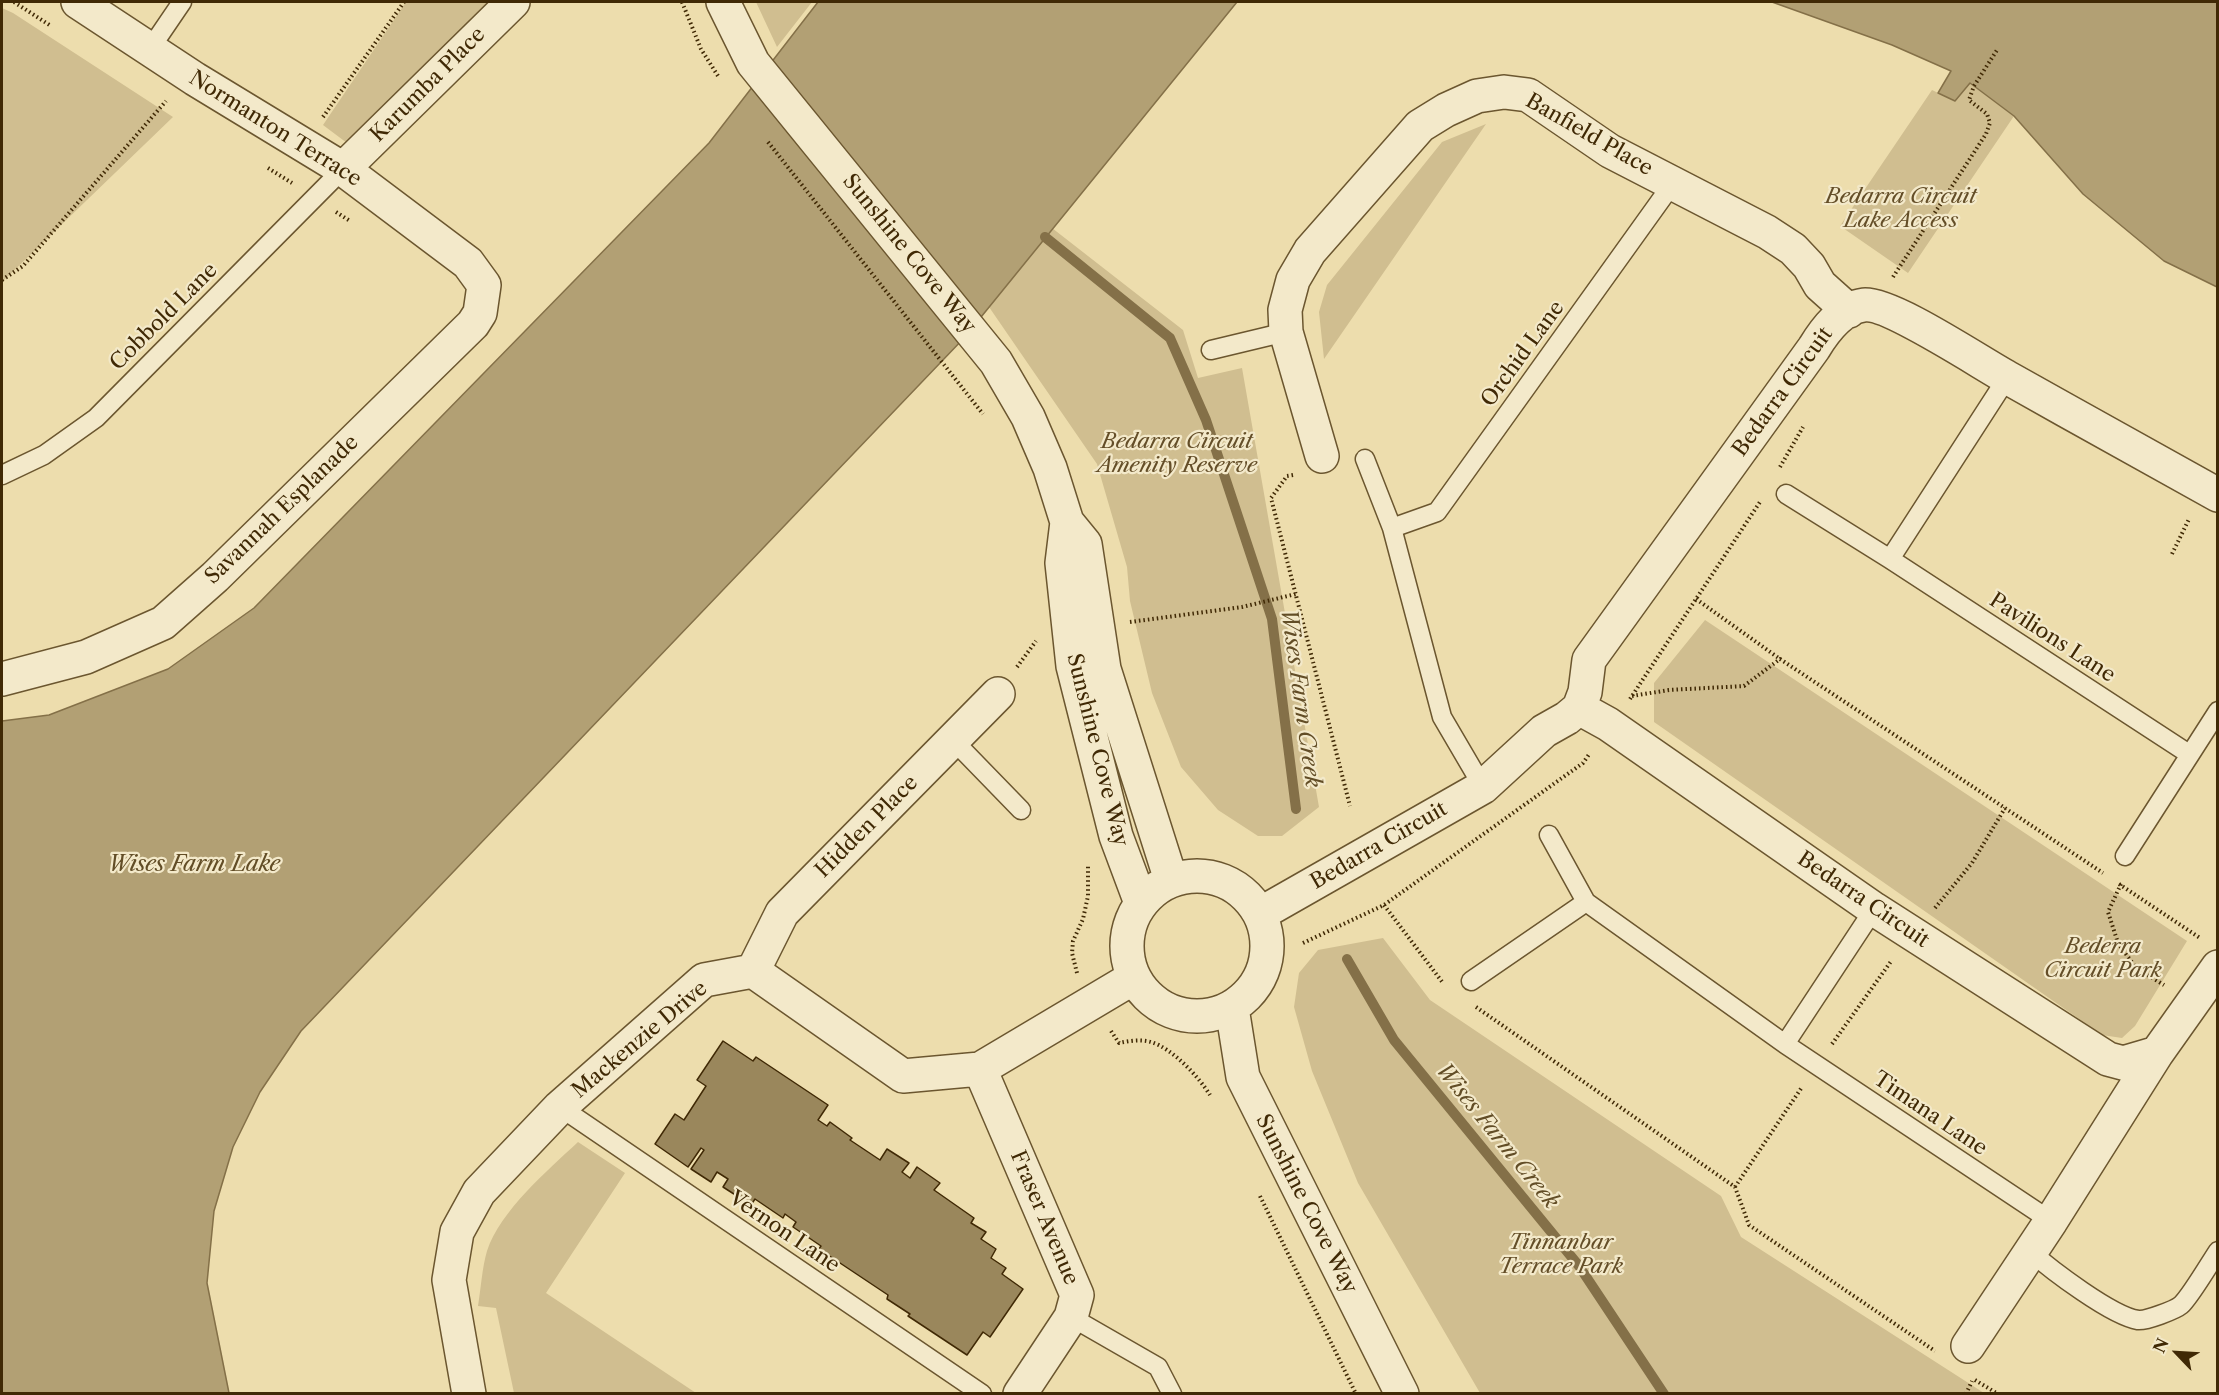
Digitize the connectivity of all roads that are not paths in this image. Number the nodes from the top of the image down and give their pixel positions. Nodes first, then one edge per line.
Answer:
1 (78, 2) edge
2 (182, 2) edge
3 (513, 2) edge
4 (723, 2) edge
5 (150, 49) junction
6 (343, 169) junction
7 (1673, 183) junction
8 (468, 263) joint
9 (1849, 311) junction
10 (1286, 332) junction
11 (1211, 350) dead end
12 (2007, 378) junction
13 (1365, 459) dead end
14 (1310, 465) road end
15 (2, 475) edge
16 (1786, 494) dead end
17 (2217, 495) edge
18 (1067, 522) junction
19 (1392, 528) junction
20 (1890, 559) junction
21 (2, 679) edge
22 (998, 694) dead end
23 (1579, 708) junction
24 (2217, 711) edge
25 (953, 740) junction
26 (2189, 754) junction
27 (1483, 787) junction
28 (1021, 810) dead end
29 (1549, 835) dead end
30 (2126, 856) road end
31 (1171, 880) junction
32 (1586, 902) junction
33 (1140, 903) junction
34 (1874, 909) junction
35 (1260, 914) junction
36 (2210, 954) edge
37 (753, 971) junction
38 (1133, 978) junction
39 (1471, 981) dead end
40 (1232, 1008) junction
41 (1785, 1044) junction
42 (2157, 1053) junction
43 (980, 1069) junction
44 (560, 1107) junction
45 (2051, 1221) junction
46 (2030, 1251) junction
47 (2217, 1251) edge
48 (1071, 1317) junction
49 (1959, 1358) road end
50 (469, 1394) edge
51 (982, 1394) edge
52 (1020, 1394) edge
53 (1173, 1394) edge
54 (1402, 1394) edge

1 - 5 street, Normanton Terrace
2 - 5 lane
3 - 6 street, Karumba Place
4 - 18 street, Sunshine Cove Way
5 - 6 street, Normanton Terrace
6 - 8 street, Normanton Terrace
6 - 15 lane, Cobbold Lane
7 - 9 street, Banfield Place
7 - 10 street, Banfield Place
7 - 19 lane, Orchid Lane
8 - 21 street, Savannah Esplanade
9 - 12 street, Bedarra Circuit
9 - 23 street, Bedarra Circuit
10 - 11 lane
10 - 14 street, Banfield Place
12 - 17 street, Bedarra Circuit
12 - 20 lane
13 - 19 lane
16 - 20 lane, Pavilions Lane
18 - 31 street, Sunshine Cove Way
18 - 33 street, Sunshine Cove Way
19 - 27 lane
20 - 26 lane, Pavilions Lane
22 - 25 street, Hidden Place
23 - 27 street, Bedarra Circuit
23 - 34 street, Bedarra Circuit
24 - 26 lane
25 - 28 lane
25 - 37 street, Hidden Place
26 - 30 lane
27 - 35 street, Bedarra Circuit
29 - 32 lane, Timana Lane
31 - 33 street
31 - 35 street
32 - 39 lane
32 - 41 lane, Timana Lane
33 - 38 street
34 - 41 lane
34 - 42 street, Bedarra Circuit
35 - 40 street
36 - 42 street
37 - 43 street
37 - 44 street, Mackenzie Drive
38 - 40 street
38 - 43 street
40 - 54 street, Sunshine Cove Way
41 - 45 lane, Timana Lane
42 - 45 street
43 - 48 street, Fraser Avenue
44 - 50 street, Mackenzie Drive
44 - 51 lane, Vernon Lane
45 - 46 street
46 - 47 lane
46 - 49 street
48 - 52 street, Fraser Avenue
48 - 53 lane

